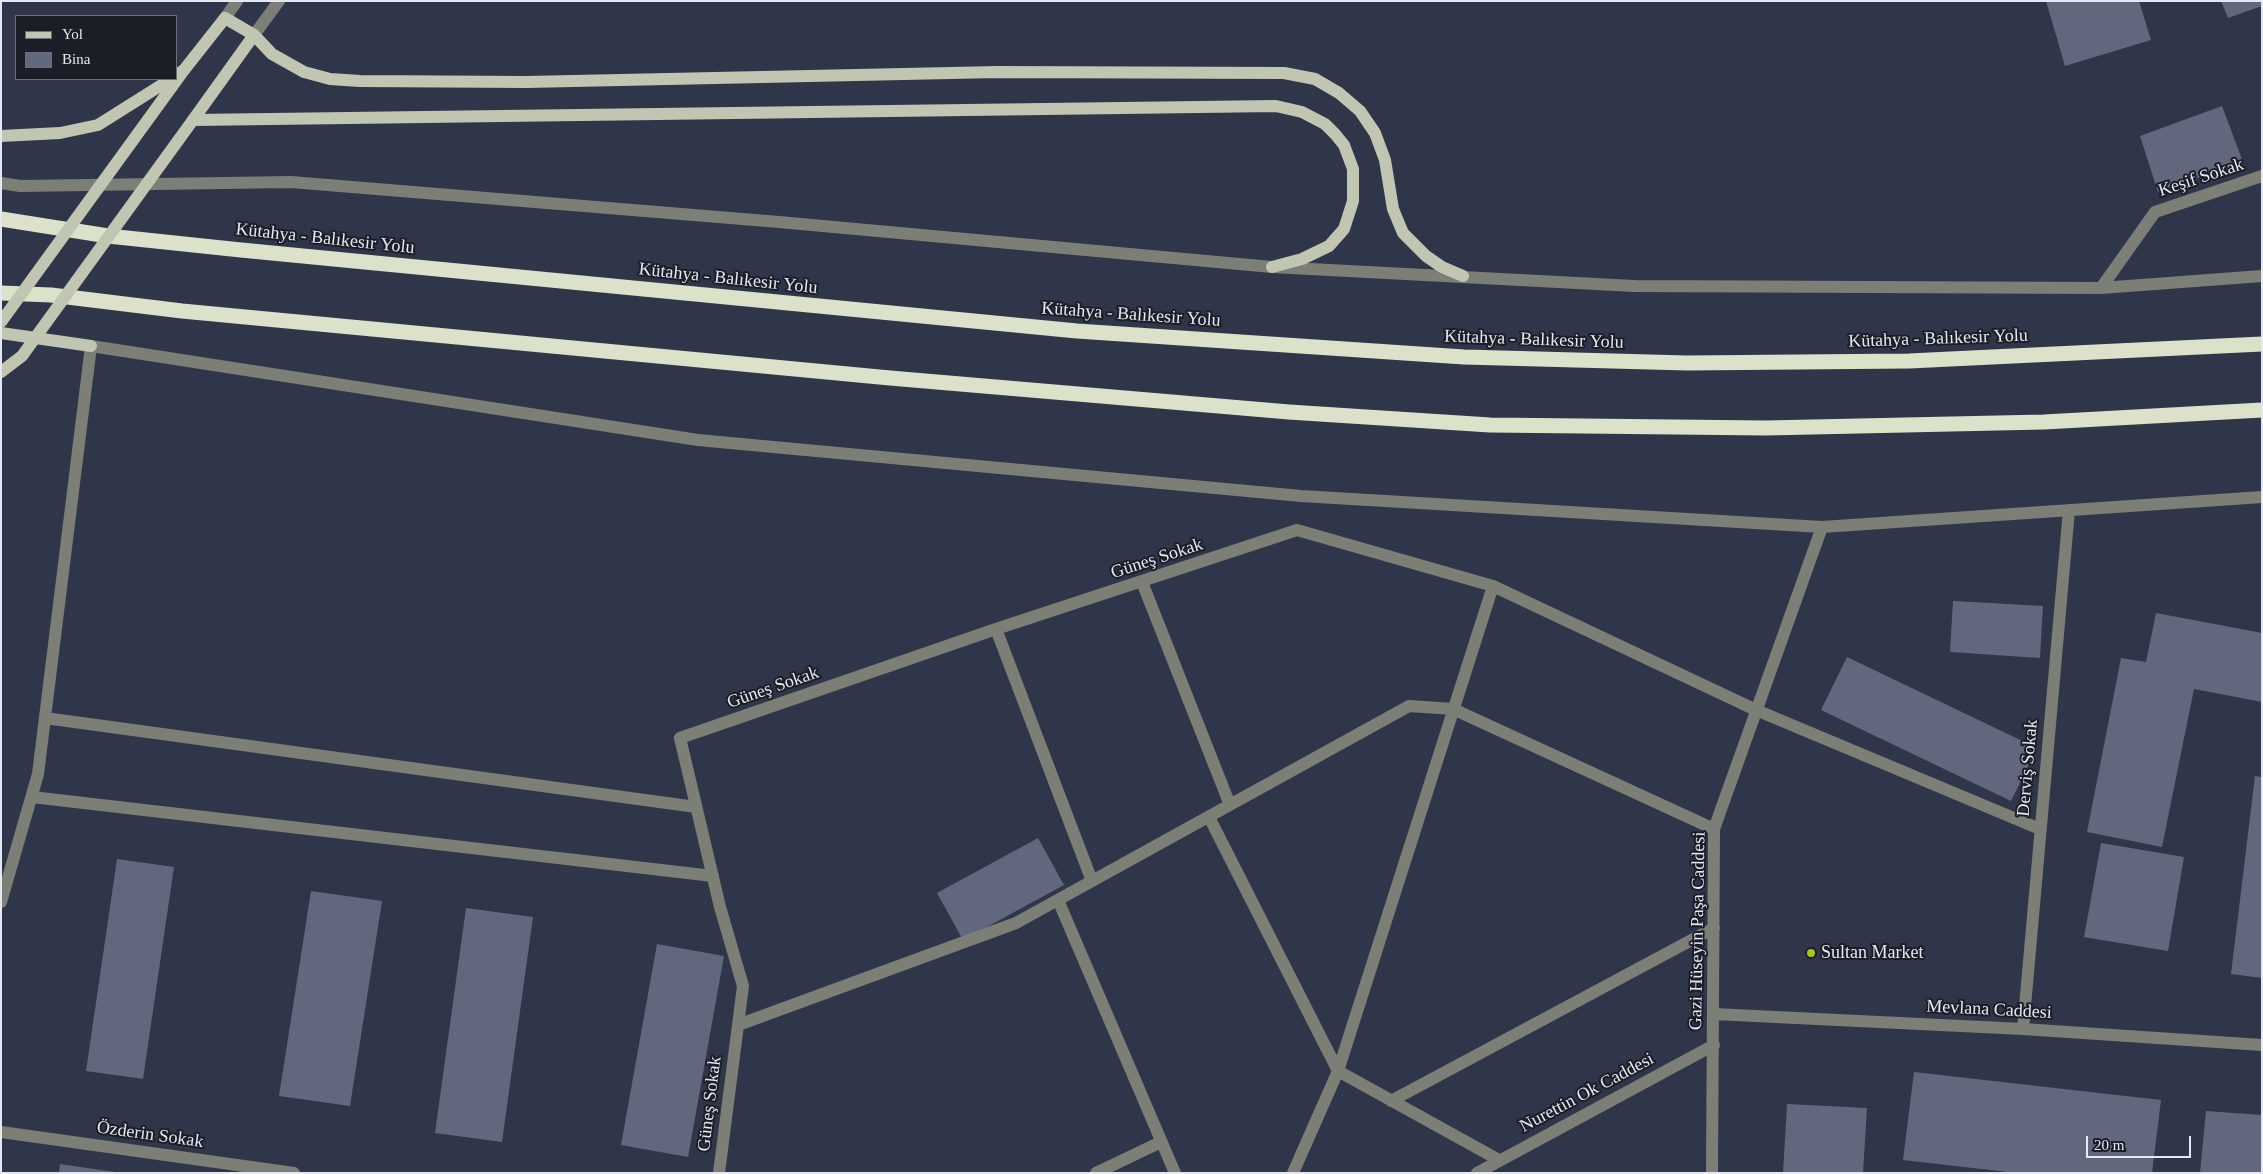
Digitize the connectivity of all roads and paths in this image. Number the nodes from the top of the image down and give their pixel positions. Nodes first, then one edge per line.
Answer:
1 (237, 1) edge
2 (279, 1) edge
3 (225, 18) junction
4 (254, 35) junction
5 (180, 73) edge
6 (169, 80) edge
7 (175, 80) edge
8 (193, 120) junction
9 (1, 136) edge
10 (2262, 176) edge
11 (1, 183) edge
12 (1, 219) edge
13 (1272, 267) junction
14 (1463, 276) junction
15 (2262, 276) edge
16 (2101, 288) junction
17 (1, 293) edge
18 (1, 322) edge
19 (1, 333) edge
20 (2262, 344) edge
21 (91, 346) junction
22 (1, 372) edge
23 (2262, 410) edge
24 (2262, 497) edge
25 (2069, 510) junction
26 (1822, 528) junction
27 (1142, 582) junction
28 (1493, 586) junction
29 (996, 629) junction
30 (1453, 710) junction
31 (1756, 710) junction
32 (45, 718) junction
33 (32, 797) junction
34 (1230, 805) junction
35 (696, 806) junction
36 (1209, 817) junction
37 (1714, 829) junction
38 (2040, 829) junction
39 (713, 876) junction
40 (1092, 882) junction
41 (1058, 900) junction
42 (1, 902) edge
43 (1714, 928) junction
44 (1714, 1014) junction
45 (738, 1025) junction
46 (2023, 1029) junction
47 (1714, 1045) junction
48 (2262, 1045) edge
49 (1338, 1071) junction
50 (1391, 1101) junction
51 (1, 1132) edge
52 (1162, 1142) junction
53 (1499, 1160) junction
54 (294, 1173) edge
55 (719, 1173) edge
56 (1096, 1173) edge
57 (1175, 1173) edge
58 (1293, 1173) edge
59 (1477, 1173) edge
60 (1712, 1173) edge

1 - 3 street
2 - 4 street
3 - 4 main road
3 - 5 main road
4 - 8 main road
4 - 14 main road
6 - 9 main road
7 - 18 main road, bridge
8 - 13 main road
8 - 22 main road, bridge
10 - 16 street, Keşif Sokak
11 - 13 street
12 - 20 highway, Kütahya - Balıkesir Yolu
13 - 14 street
14 - 16 street
15 - 16 street
17 - 23 highway
19 - 21 main road
21 - 26 street
21 - 32 street
24 - 25 street
25 - 26 street
25 - 38 street, Derviş Sokak
26 - 31 street, Gazi Hüseyin Paşa Caddesi
27 - 28 street, Güneş Sokak
27 - 29 street, Güneş Sokak
27 - 34 street
28 - 30 street
28 - 31 street
29 - 35 street, Güneş Sokak
29 - 40 street
30 - 34 street
30 - 37 street
30 - 49 street
31 - 37 street, Gazi Hüseyin Paşa Caddesi
31 - 38 street
32 - 33 street
32 - 35 street
33 - 39 street
33 - 42 street
34 - 36 street
35 - 39 street, Güneş Sokak
36 - 40 street
36 - 49 street
37 - 43 street, Gazi Hüseyin Paşa Caddesi
38 - 46 street, Derviş Sokak
39 - 45 street, Güneş Sokak
40 - 41 street
41 - 45 street
41 - 52 street
43 - 44 street, Gazi Hüseyin Paşa Caddesi
43 - 50 street
44 - 46 street, Mevlana Caddesi
44 - 47 street, Gazi Hüseyin Paşa Caddesi
45 - 55 street, Güneş Sokak
46 - 48 street, Mevlana Caddesi
47 - 53 street, Nurettin Ok Caddesi
47 - 60 street, Gazi Hüseyin Paşa Caddesi
49 - 50 street
49 - 58 street
50 - 53 street
51 - 54 street, Özderin Sokak
52 - 56 street
52 - 57 street
53 - 59 street, Nurettin Ok Caddesi

